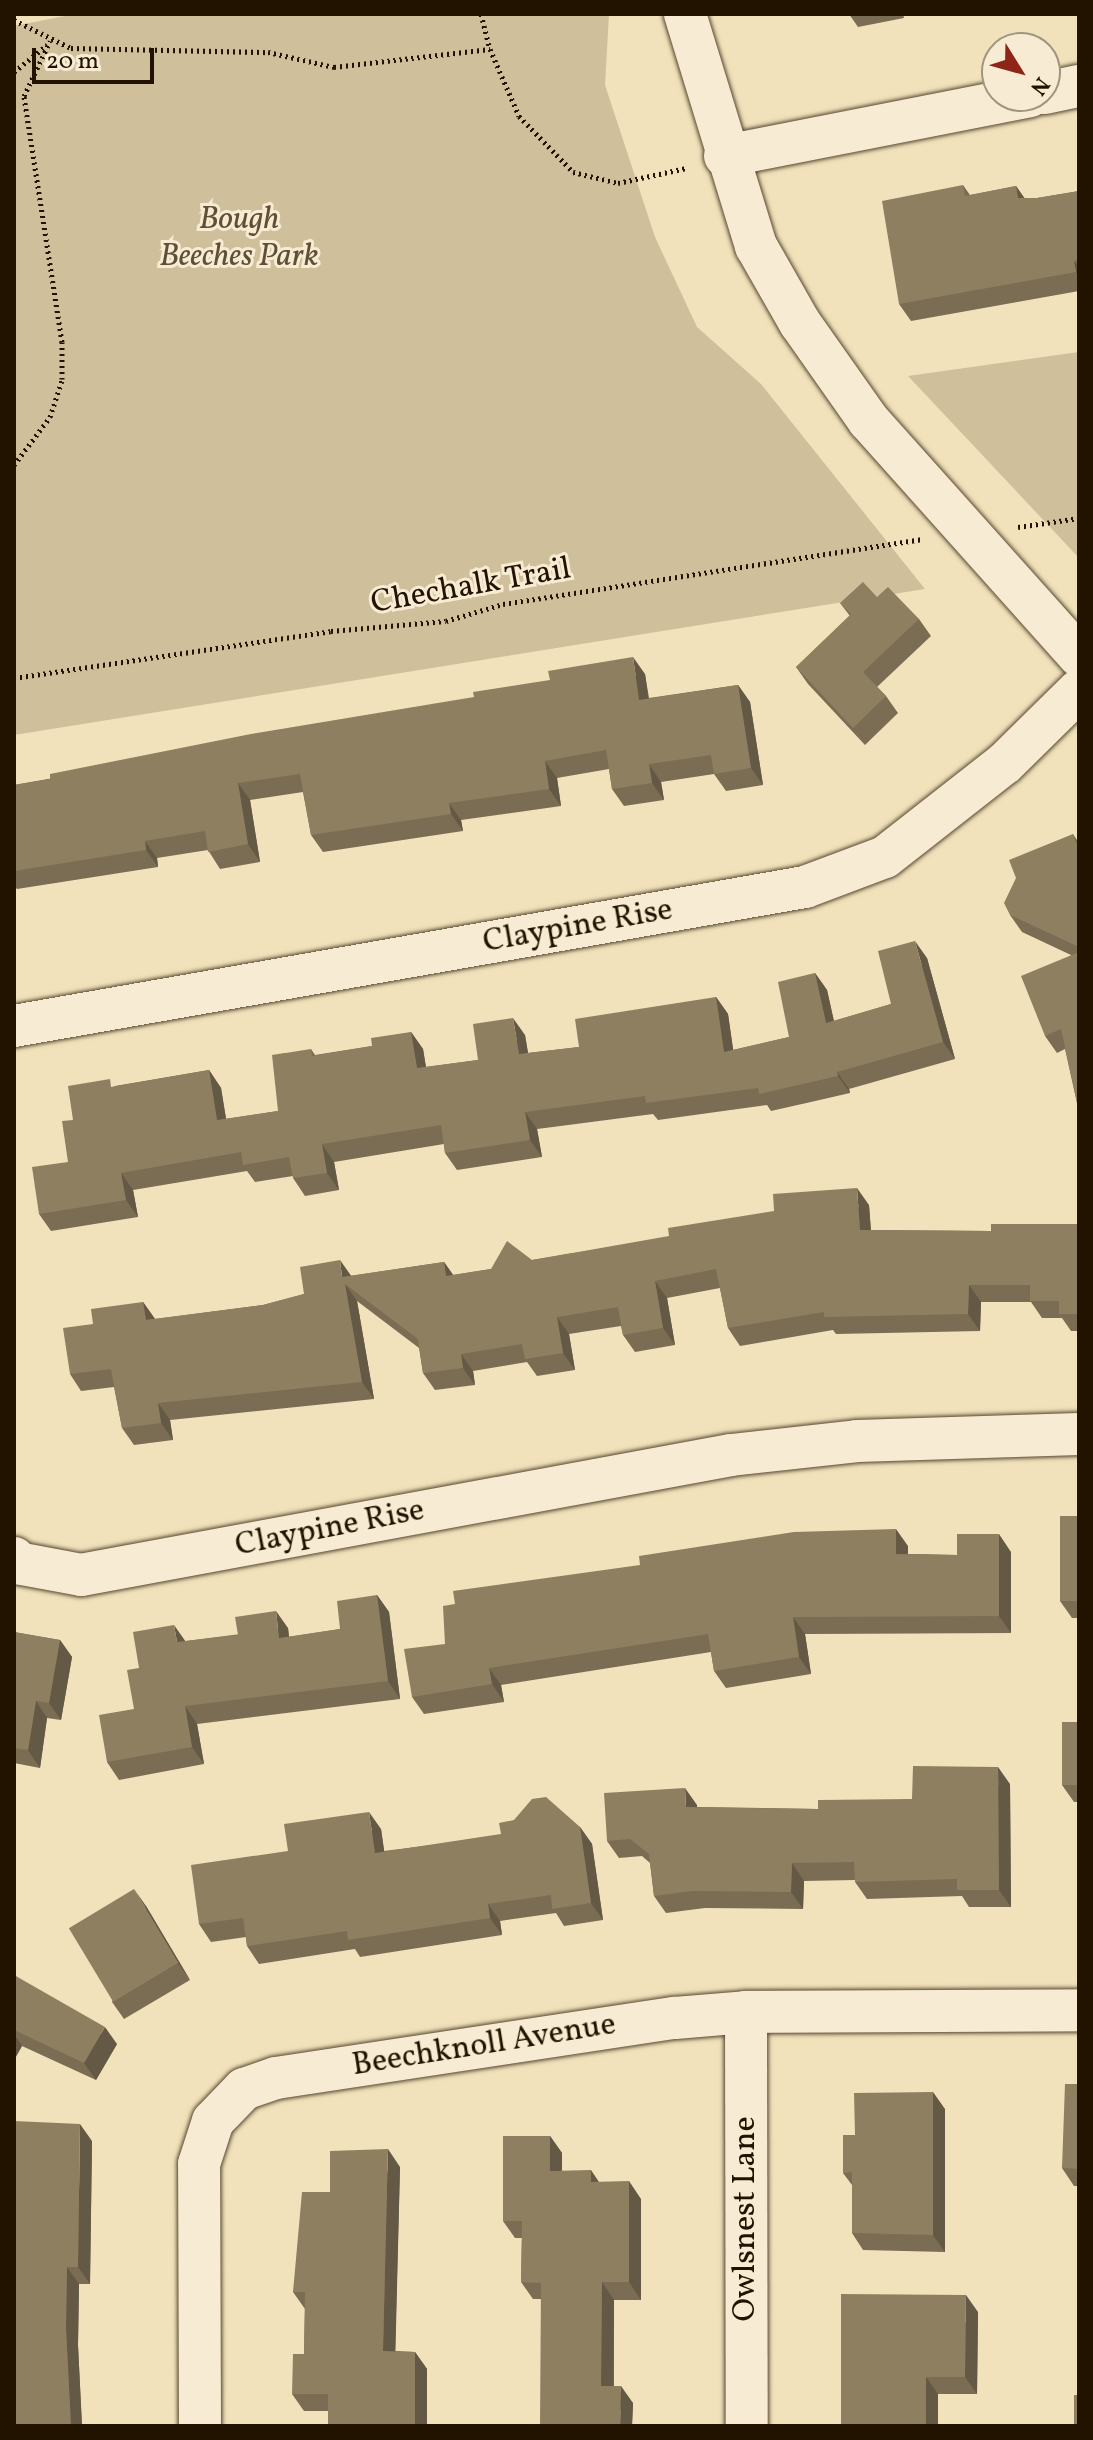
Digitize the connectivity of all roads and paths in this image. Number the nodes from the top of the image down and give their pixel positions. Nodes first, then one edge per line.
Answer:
1 (481, 14) edge
2 (685, 14) edge
3 (14, 20) edge
4 (50, 41) junction
5 (490, 49) junction
6 (14, 72) edge
7 (981, 106) edge
8 (725, 156) junction
9 (14, 465) edge
10 (1079, 518) edge
11 (1013, 527) dead end
12 (935, 537) dead end
13 (1079, 656) edge
14 (14, 678) edge
15 (1079, 690) edge
16 (14, 1026) edge
17 (1079, 1434) edge
18 (14, 1558) edge
19 (1079, 2010) edge
20 (746, 2012) junction
21 (200, 2426) edge
22 (747, 2426) edge

1 - 5 path
2 - 8 street
3 - 4 path
4 - 5 path
4 - 6 path
4 - 9 path
5 - 8 path
7 - 8 street
8 - 13 street
10 - 11 path
12 - 14 path, Chechalk Trail
15 - 16 street, Claypine Rise
17 - 18 street, Claypine Rise
19 - 20 street, Beechknoll Avenue
20 - 21 street, Beechknoll Avenue
20 - 22 street, Owlsnest Lane

